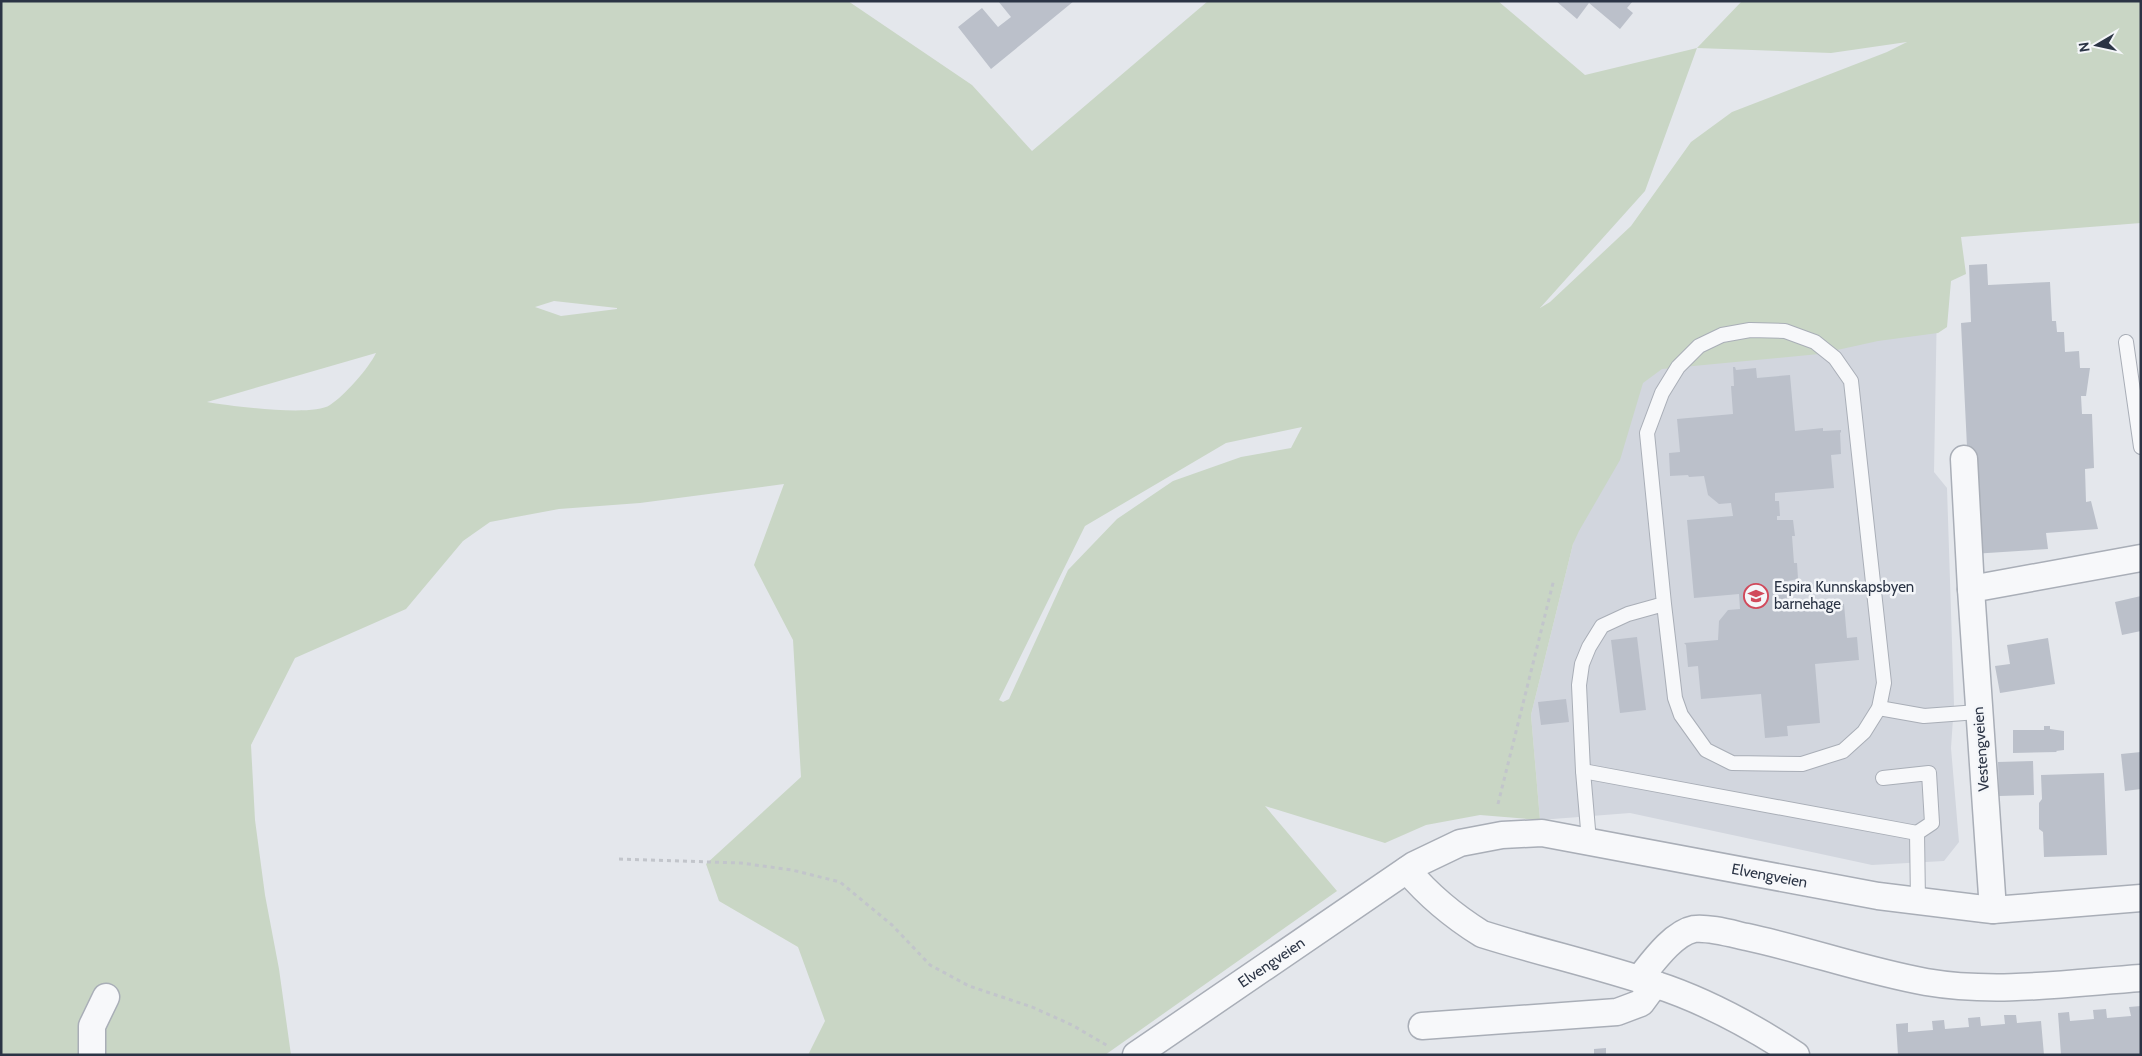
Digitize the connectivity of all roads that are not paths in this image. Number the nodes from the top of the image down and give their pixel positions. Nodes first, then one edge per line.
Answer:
1 (2126, 342) dead end
2 (2141, 446) edge
3 (1964, 459) dead end
4 (2141, 558) edge
5 (1971, 589) junction
6 (1664, 604) junction
7 (1879, 708) junction
8 (1978, 712) junction
9 (1583, 771) junction
10 (1884, 778) dead end
11 (1917, 833) junction
12 (1589, 841) junction
13 (1407, 870) junction
14 (2141, 898) edge
15 (1918, 901) junction
16 (1993, 910) junction
17 (2141, 978) edge
18 (1647, 981) junction
19 (106, 997) dead end
20 (1422, 1026) dead end
21 (1125, 1052) edge
22 (92, 1055) edge
23 (1796, 1055) edge

1 - 2 lane
3 - 5 street, Vestengveien
4 - 5 street
5 - 8 street, Vestengveien
6 - 7 lane
6 - 7 lane
6 - 9 lane
7 - 8 lane
8 - 16 street, Vestengveien
9 - 11 lane
9 - 12 lane
10 - 11 lane
11 - 15 lane
12 - 13 street, Elvengveien
12 - 15 street, Elvengveien
13 - 18 street
13 - 21 street, Elvengveien
14 - 16 street, Elvengveien
15 - 16 street, Elvengveien
17 - 18 street
18 - 20 street
18 - 23 street
19 - 22 street

